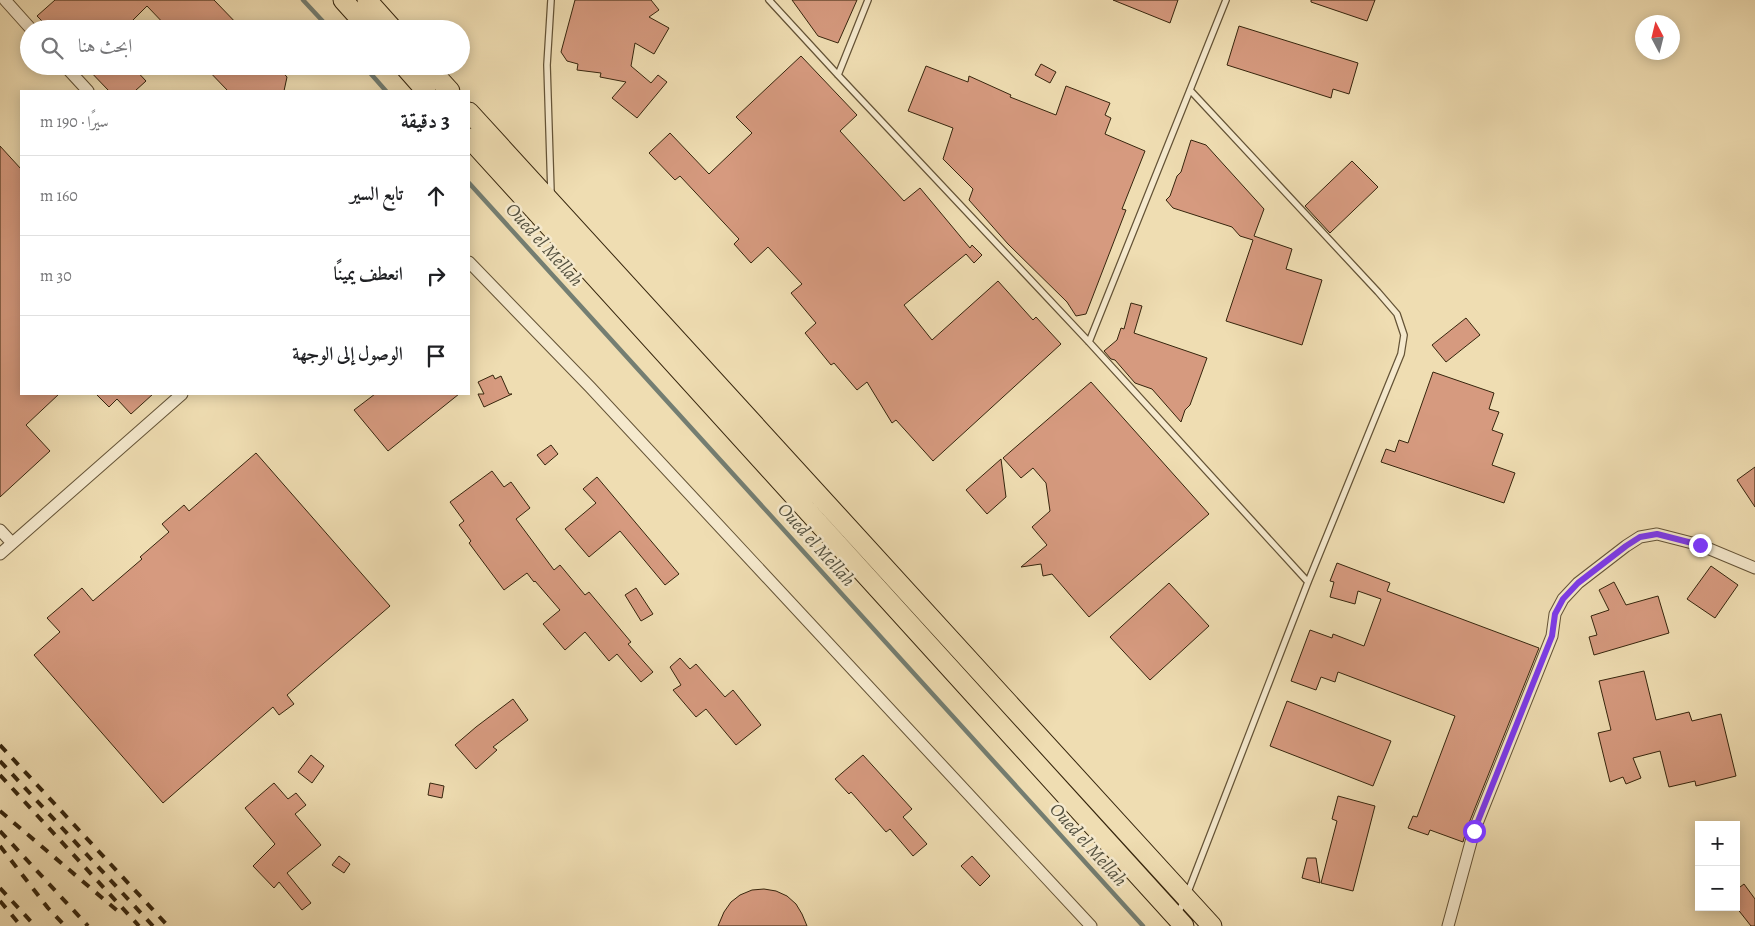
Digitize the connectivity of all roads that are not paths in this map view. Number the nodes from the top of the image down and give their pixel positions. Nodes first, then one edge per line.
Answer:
1 (5, 0) edge
2 (343, 0) edge
3 (367, 0) edge
4 (551, 0) edge
5 (769, 0) edge
6 (868, 0) edge
7 (1226, 0) edge
8 (23, 20) edge
9 (361, 20) edge
10 (385, 20) edge
11 (73, 75) edge
12 (412, 75) edge
13 (435, 75) edge
14 (838, 75) junction
15 (87, 90) edge
16 (425, 90) edge
17 (449, 90) edge
18 (1190, 90) junction
19 (470, 113) edge
20 (470, 139) edge
21 (551, 202) junction
22 (470, 263) edge
23 (1089, 342) junction
24 (181, 395) edge
25 (0, 530) edge
26 (12, 543) junction
27 (0, 554) edge
28 (1755, 568) edge
29 (1308, 582) junction
30 (1186, 897) junction
31 (1180, 922) edge
32 (1091, 926) edge
33 (1212, 926) edge
34 (1448, 926) edge

1 - 8 street
2 - 9 main road
3 - 10 main road
4 - 21 lane
5 - 14 lane
6 - 14 lane
7 - 18 lane
11 - 15 street
12 - 16 main road
13 - 17 main road
14 - 23 lane
18 - 23 lane
18 - 29 lane
19 - 21 main road
20 - 31 main road
21 - 30 main road
22 - 32 street
23 - 29 lane
24 - 26 street
25 - 26 street
26 - 27 street
28 - 34 street
29 - 30 lane
30 - 31 lane
30 - 33 main road

